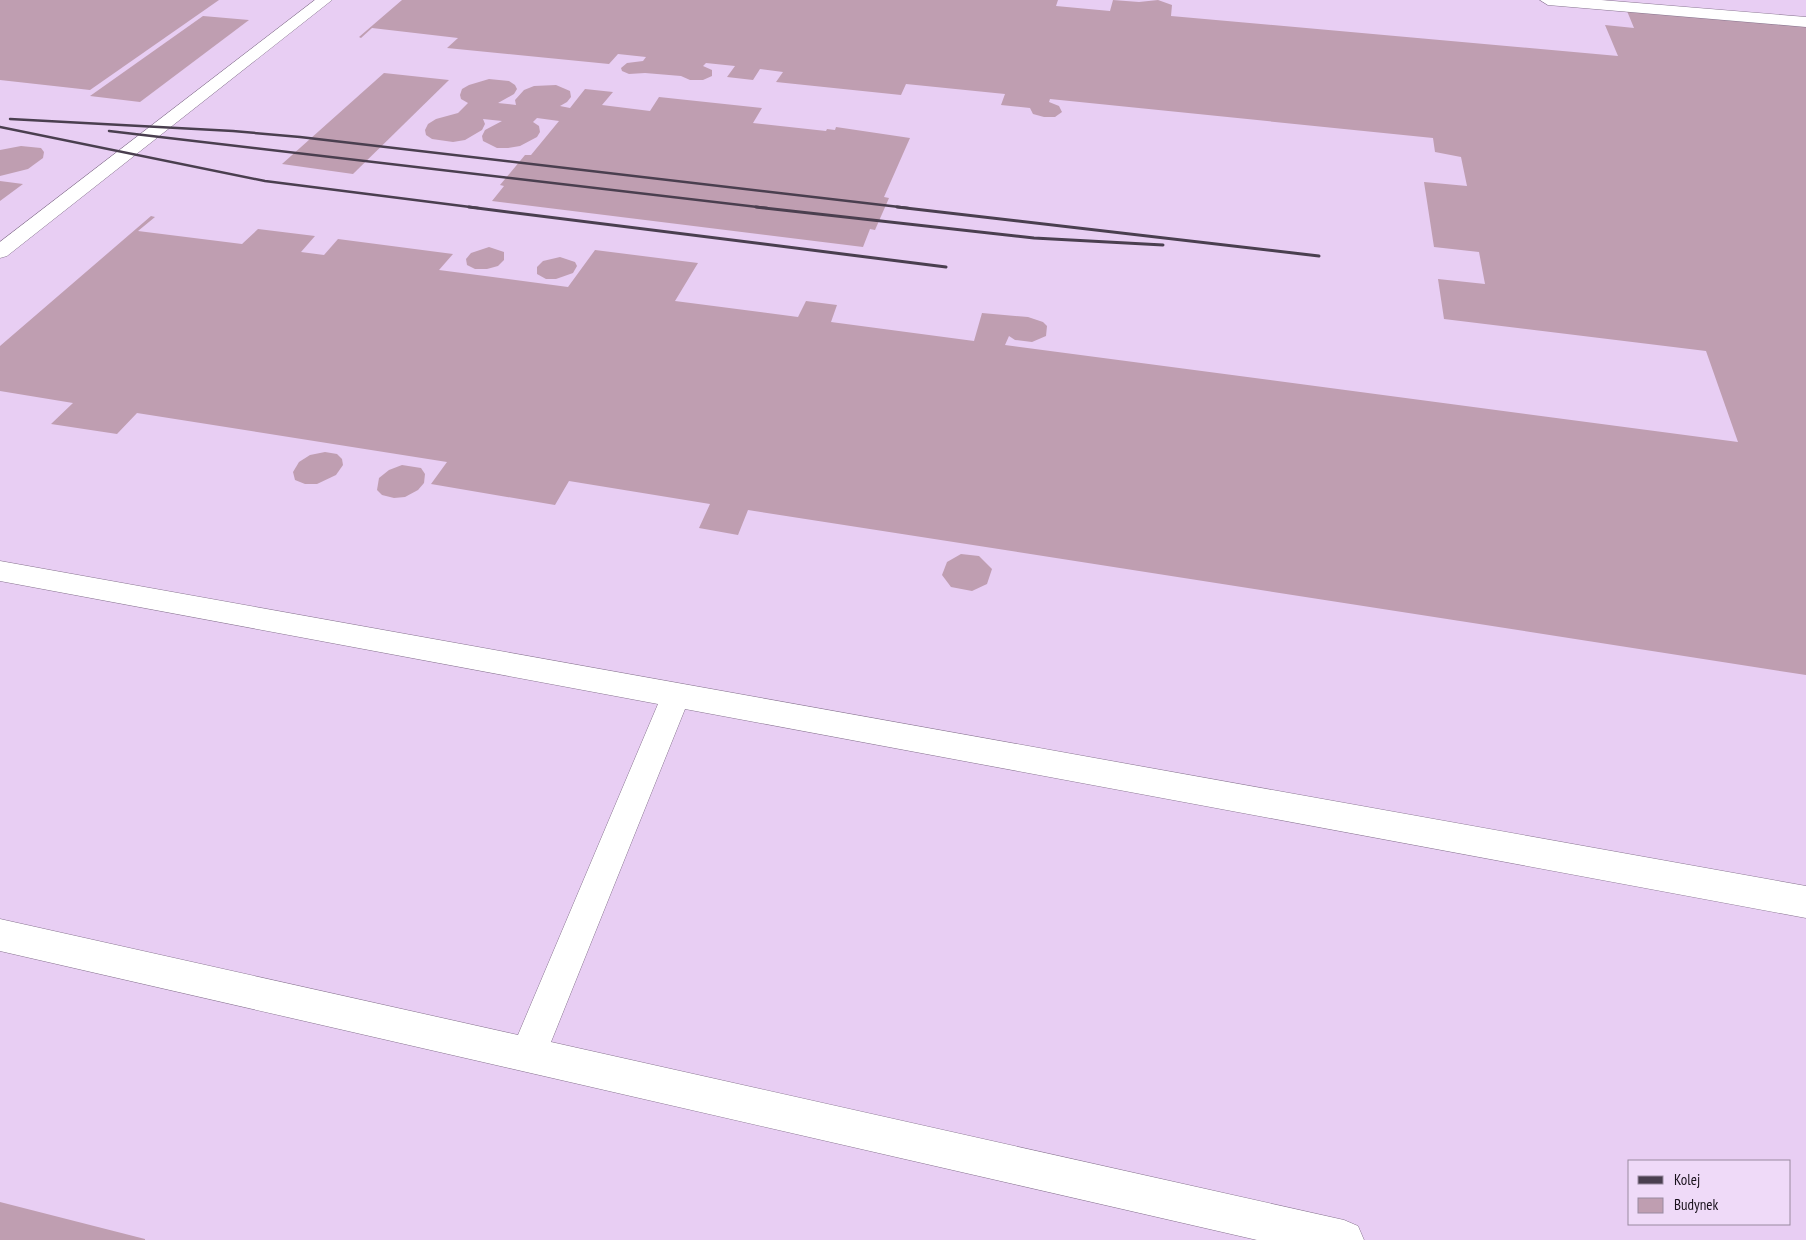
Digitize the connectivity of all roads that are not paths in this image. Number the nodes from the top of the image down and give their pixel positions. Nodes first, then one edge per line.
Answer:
1 (324, 0) edge
2 (1548, 0) edge
3 (1806, 22) edge
4 (0, 252) edge
5 (4, 577) edge
6 (676, 695) junction
7 (1806, 902) edge
8 (0, 935) edge
9 (528, 1055) junction
10 (1344, 1240) edge

1 - 4 lane
2 - 3 lane
5 - 6 lane
6 - 7 lane
6 - 9 lane
8 - 9 lane
9 - 10 lane

